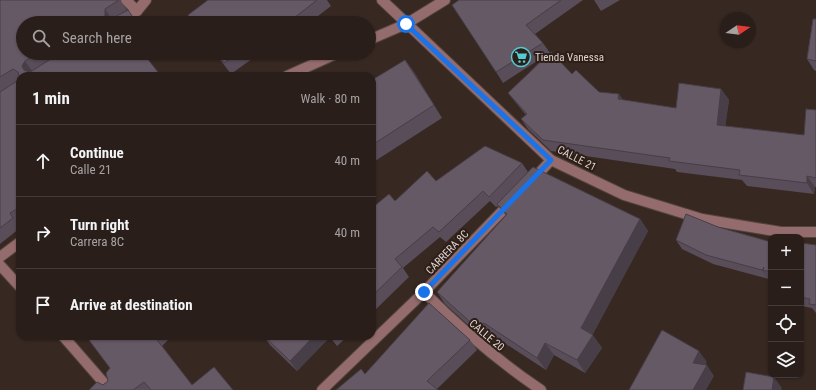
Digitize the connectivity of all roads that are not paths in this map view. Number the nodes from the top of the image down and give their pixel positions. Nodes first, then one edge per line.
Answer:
1 (126, 0) edge
2 (146, 0) edge
3 (382, 0) edge
4 (445, 0) edge
5 (136, 11) junction
6 (128, 16) edge
7 (406, 24) junction
8 (376, 37) edge
9 (322, 60) edge
10 (296, 72) edge
11 (551, 160) junction
12 (816, 232) edge
13 (16, 245) edge
14 (0, 257) edge
15 (0, 265) edge
16 (16, 283) edge
17 (424, 292) junction
18 (376, 338) edge
19 (66, 340) edge
20 (374, 340) edge
21 (110, 390) edge
22 (322, 390) edge
23 (541, 390) edge

1 - 5 street
2 - 5 street
3 - 7 street, CALLE 21
4 - 7 street
5 - 6 street
7 - 8 street
7 - 11 street, CALLE 21
9 - 10 street
11 - 12 street, CALLE 21
11 - 17 street, CARRERA 8C
13 - 14 street
15 - 16 street
17 - 18 street, CARRERA 8C
17 - 23 street, CALLE 20
19 - 21 street
20 - 22 street, CARRERA 8C

